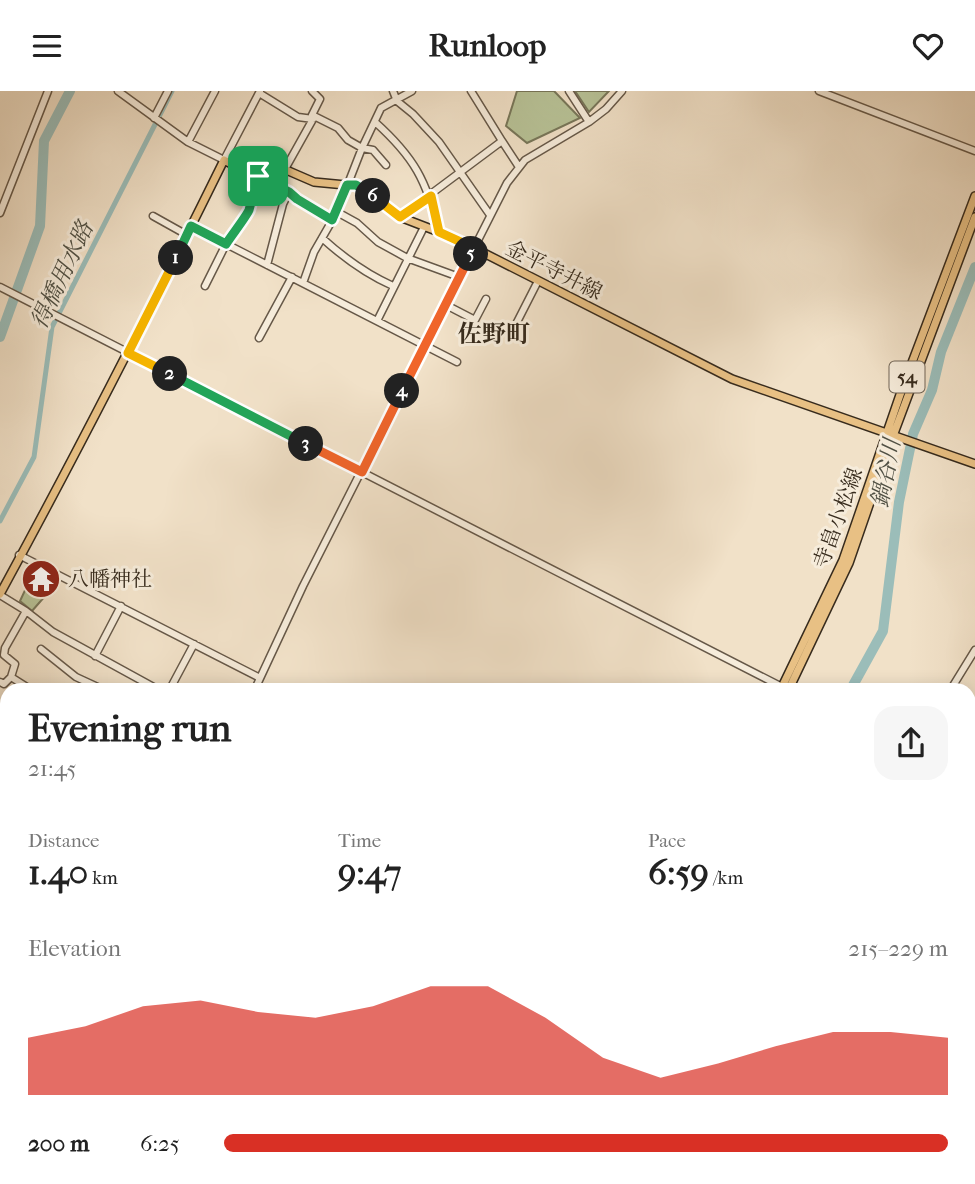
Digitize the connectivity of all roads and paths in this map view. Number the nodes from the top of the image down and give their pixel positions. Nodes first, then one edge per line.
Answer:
1 (48, 91) edge
2 (118, 91) edge
3 (168, 91) edge
4 (215, 91) edge
5 (312, 91) edge
6 (393, 91) edge
7 (412, 91) edge
8 (471, 91) edge
9 (569, 91) edge
10 (622, 91) edge
11 (819, 91) edge
12 (259, 92) edge
13 (397, 101) junction
14 (312, 117) junction
15 (156, 119) junction
16 (374, 122) junction
17 (589, 122) junction
18 (502, 141) junction
19 (188, 142) junction
20 (362, 148) junction
21 (975, 151) edge
22 (224, 160) junction
23 (386, 165) dead end
24 (519, 167) junction
25 (285, 169) junction
26 (255, 174) junction
27 (459, 174) junction
28 (347, 185) junction
29 (289, 192) junction
30 (431, 196) junction
31 (975, 196) edge
32 (337, 212) junction
33 (0, 213) edge
34 (490, 215) junction
35 (153, 216) dead end
36 (400, 217) junction
37 (975, 217) edge
38 (332, 220) junction
39 (191, 226) junction
40 (424, 227) junction
41 (439, 232) junction
42 (187, 235) junction
43 (322, 239) junction
44 (226, 244) junction
45 (474, 248) junction
46 (407, 258) junction
47 (267, 265) junction
48 (459, 277) junction
49 (292, 278) junction
50 (538, 281) junction
51 (303, 283) junction
52 (205, 286) dead end
53 (393, 286) junction
54 (0, 287) edge
55 (486, 299) dead end
56 (446, 305) junction
57 (377, 321) junction
58 (513, 330) dead end
59 (259, 338) dead end
60 (425, 346) junction
61 (128, 353) junction
62 (457, 362) dead end
63 (889, 435) junction
64 (975, 464) edge
65 (362, 472) junction
66 (19, 555) junction
67 (0, 594) edge
68 (121, 606) junction
69 (26, 611) junction
70 (194, 644) junction
71 (41, 649) dead end
72 (975, 650) edge
73 (95, 656) junction
74 (11, 677) junction
75 (260, 678) junction
76 (5, 683) edge
77 (20, 683) edge
78 (89, 683) edge
79 (146, 683) edge
80 (173, 683) edge
81 (258, 683) edge
82 (774, 683) edge
83 (788, 683) edge
84 (955, 683) edge

1 - 33 street
2 - 15 street
3 - 15 street
4 - 19 street
5 - 14 street
6 - 13 street
7 - 13 street
8 - 18 street
9 - 17 street
10 - 17 street
11 - 21 street
12 - 14 street
12 - 22 street
13 - 16 street
13 - 27 street
14 - 20 street
14 - 25 street
15 - 19 street
16 - 20 street
16 - 30 street
17 - 24 street
18 - 24 street
18 - 27 street
19 - 22 street
20 - 23 street
20 - 28 street
22 - 26 main road, 金平寺井線
22 - 39 main road
24 - 34 street
25 - 26 main road, 金平寺井線
25 - 28 main road, 金平寺井線
26 - 29 street
26 - 44 street
27 - 30 street
27 - 34 street
28 - 32 street
28 - 36 main road, 金平寺井線
29 - 38 street
29 - 47 street
30 - 36 street
30 - 41 street
31 - 63 main road, 寺畠小松線 / 54
32 - 38 street
32 - 46 street
34 - 45 street
35 - 42 street
36 - 40 main road, 金平寺井線
37 - 63 main road, 寺畠小松線 / 54
38 - 43 street
39 - 42 main road
39 - 44 street
40 - 41 main road, 金平寺井線
40 - 46 street
41 - 45 main road, 金平寺井線
42 - 61 main road
43 - 51 street
43 - 53 street
44 - 47 street
44 - 52 street
45 - 48 street
45 - 50 main road, 金平寺井線
46 - 48 street
46 - 53 street
47 - 49 street
48 - 56 street
49 - 51 street
49 - 59 street
50 - 58 street
50 - 63 main road, 金平寺井線
51 - 57 street
53 - 57 street
54 - 61 street
55 - 56 street
56 - 60 street
57 - 60 street
60 - 62 street
60 - 65 street
61 - 65 street
61 - 66 main road
63 - 64 main road, 金平寺井線
63 - 83 main road, 寺畠小松線 / 54
65 - 75 street
65 - 82 street
66 - 67 main road
66 - 68 street
67 - 69 street
68 - 70 street
68 - 73 street
69 - 73 street
69 - 74 street
70 - 75 street
70 - 80 street
71 - 78 street
72 - 84 street
73 - 79 street
74 - 76 street
74 - 77 street
75 - 81 street

